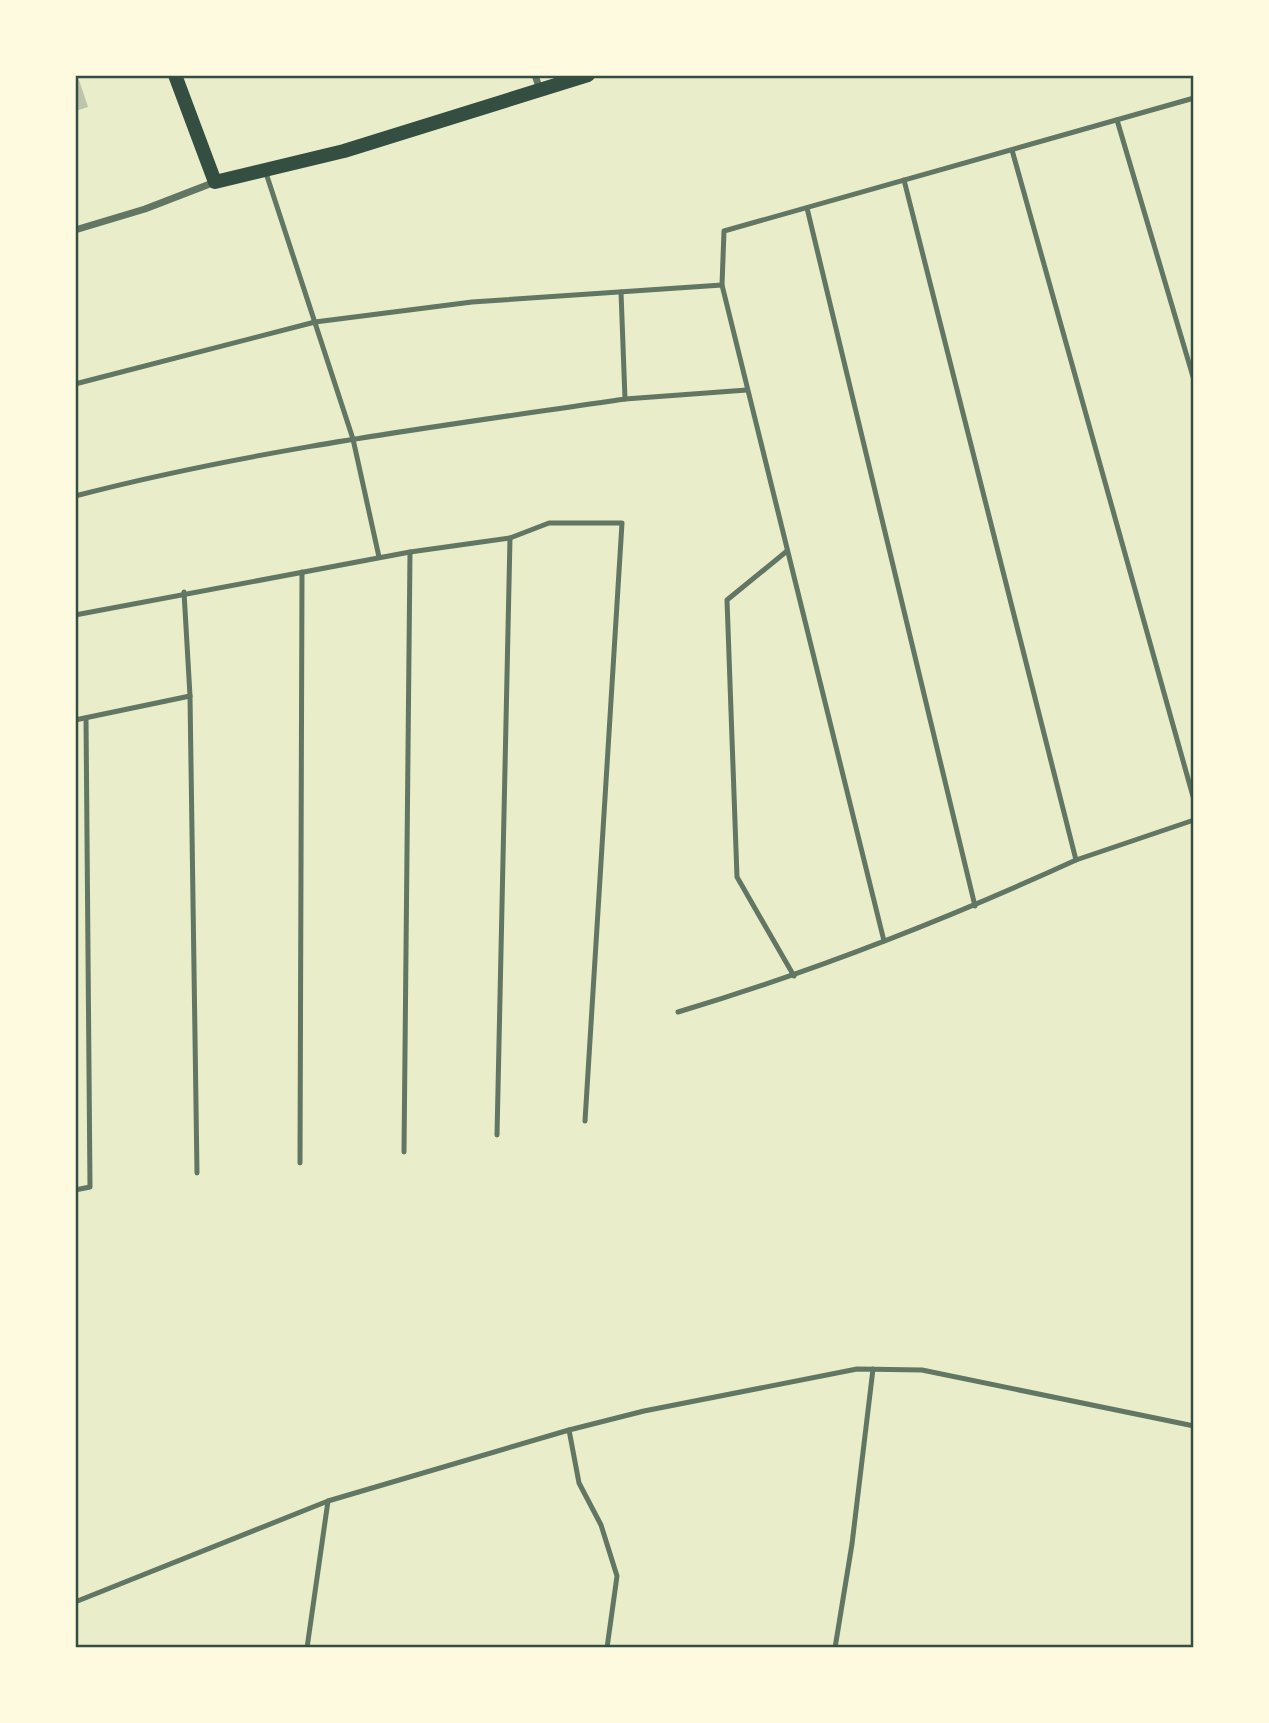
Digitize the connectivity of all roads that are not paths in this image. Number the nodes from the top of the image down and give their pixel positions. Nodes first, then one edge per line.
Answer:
1 (175, 75) edge
2 (535, 75) edge
3 (589, 75) edge
4 (540, 90) junction
5 (1194, 98) edge
6 (1117, 120) junction
7 (1012, 150) junction
8 (265, 170) junction
9 (904, 180) junction
10 (215, 181) junction
11 (807, 208) junction
12 (75, 230) edge
13 (722, 285) junction
14 (621, 292) junction
15 (315, 322) junction
16 (1194, 380) edge
17 (75, 384) edge
18 (747, 390) junction
19 (625, 399) junction
20 (353, 439) junction
21 (75, 496) edge
22 (510, 538) junction
23 (787, 551) junction
24 (411, 552) junction
25 (379, 557) junction
26 (302, 572) junction
27 (184, 592) junction
28 (75, 615) edge
29 (190, 696) junction
30 (86, 718) junction
31 (75, 720) edge
32 (1194, 800) edge
33 (1194, 820) edge
34 (1076, 860) junction
35 (975, 906) junction
36 (884, 941) junction
37 (794, 976) junction
38 (678, 1012) dead end
39 (586, 1121) dead end
40 (497, 1135) dead end
41 (404, 1152) dead end
42 (300, 1163) dead end
43 (197, 1173) dead end
44 (75, 1190) edge
45 (873, 1369) junction
46 (1194, 1426) edge
47 (569, 1430) junction
48 (328, 1501) junction
49 (75, 1602) edge
50 (307, 1648) edge
51 (607, 1648) edge
52 (835, 1648) edge

1 - 10 main road
2 - 4 street
3 - 4 main road
4 - 8 main road
5 - 6 lane
6 - 7 lane
6 - 16 lane
7 - 9 lane
7 - 32 lane
8 - 10 main road
8 - 15 lane
9 - 11 lane
9 - 34 lane
10 - 12 street
11 - 13 lane
11 - 35 lane
13 - 14 lane
13 - 18 lane
14 - 15 lane
14 - 19 lane
15 - 17 lane
15 - 20 lane
18 - 19 lane
18 - 23 lane
19 - 20 lane
20 - 21 lane
20 - 25 lane
22 - 24 lane
22 - 39 lane
22 - 40 lane
23 - 36 lane
23 - 37 lane
24 - 25 lane
24 - 41 lane
25 - 26 lane
26 - 27 lane
26 - 42 lane
27 - 28 lane
27 - 29 lane
29 - 30 lane
29 - 43 lane
30 - 31 lane
30 - 44 lane
33 - 34 lane
34 - 35 lane
35 - 36 lane
36 - 37 lane
37 - 38 lane
45 - 46 lane
45 - 47 lane
45 - 52 lane
47 - 48 lane
47 - 51 lane
48 - 49 lane
48 - 50 lane

